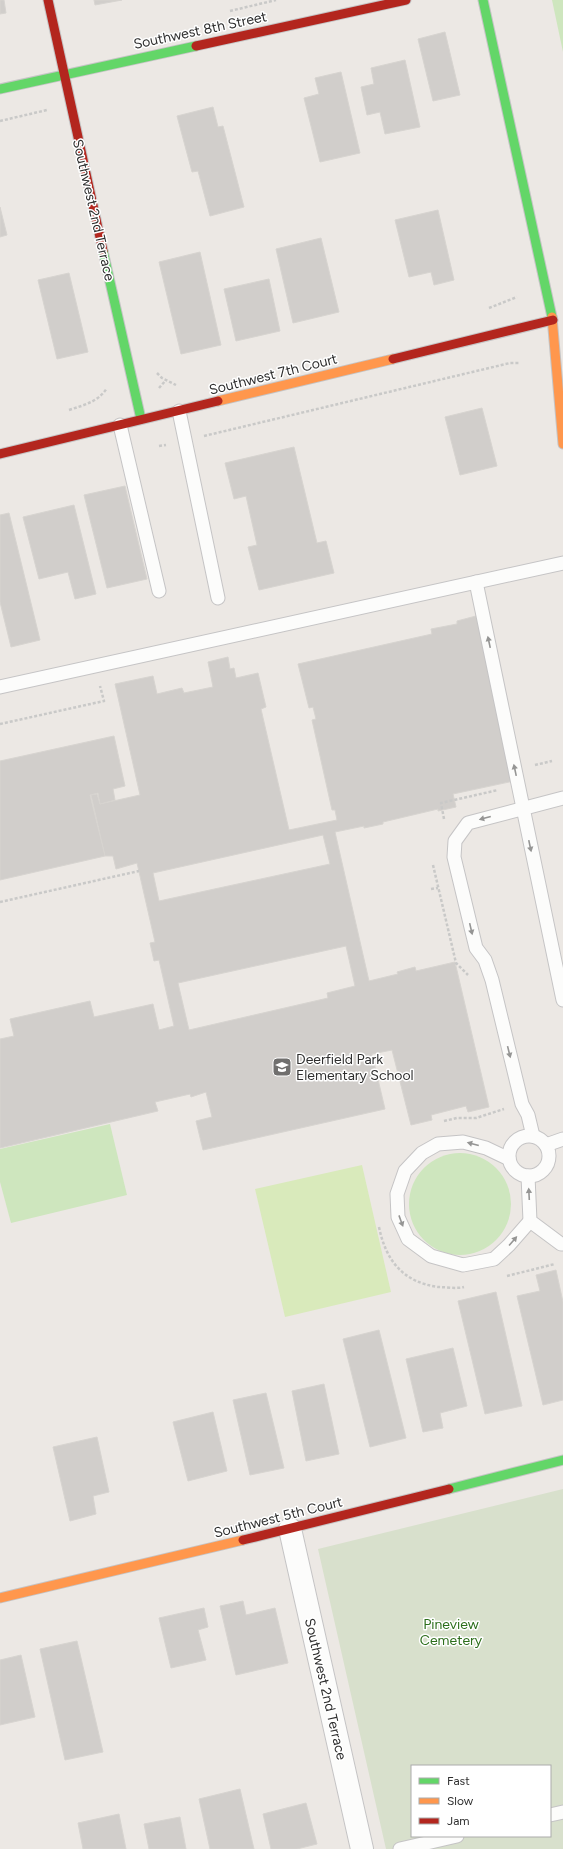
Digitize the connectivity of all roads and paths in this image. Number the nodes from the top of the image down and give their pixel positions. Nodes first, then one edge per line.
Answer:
1 (48, 0) edge
2 (406, 0) edge
3 (483, 0) edge
4 (64, 74) junction
5 (0, 89) edge
6 (70, 105) junction
7 (0, 121) edge
8 (516, 297) dead end
9 (483, 310) dead end
10 (553, 320) junction
11 (519, 363) dead end
12 (154, 369) dead end
13 (182, 387) dead end
14 (179, 411) junction
15 (141, 419) junction
16 (120, 424) junction
17 (185, 440) junction
18 (563, 444) edge
19 (160, 446) dead end
20 (0, 454) edge
21 (563, 563) edge
22 (476, 582) junction
23 (159, 591) dead end
24 (218, 598) dead end
25 (96, 666) junction
26 (0, 687) edge
27 (0, 724) edge
28 (563, 798) edge
29 (522, 808) junction
30 (139, 871) dead end
31 (438, 888) dead end
32 (431, 889) dead end
33 (0, 902) edge
34 (563, 1000) edge
35 (522, 1104) junction
36 (442, 1122) dead end
37 (533, 1136) junction
38 (563, 1139) edge
39 (546, 1144) junction
40 (509, 1159) junction
41 (528, 1176) junction
42 (530, 1221) junction
43 (377, 1222) dead end
44 (563, 1244) edge
45 (556, 1264) dead end
46 (504, 1276) dead end
47 (467, 1286) dead end
48 (563, 1460) edge
49 (290, 1529) junction
50 (0, 1598) edge
51 (563, 1812) edge
52 (551, 1815) edge
53 (453, 1837) edge
54 (362, 1849) edge
55 (400, 1849) edge

1 - 4 street, Southwest 2nd Terrace
2 - 4 street, Southwest 8th Street
3 - 10 street
4 - 5 street, Southwest 8th Street
4 - 6 street, Southwest 2nd Terrace
6 - 7 path
6 - 15 street, Southwest 2nd Terrace
8 - 9 path
10 - 14 street, Southwest 7th Court
10 - 18 street
11 - 17 path
12 - 13 path
14 - 15 street, Southwest 7th Court
14 - 17 lane
15 - 16 street, Southwest 7th Court
16 - 20 street, Southwest 7th Court
16 - 23 lane
17 - 19 path
17 - 24 lane
21 - 22 lane
22 - 25 lane
29 -> 22 lane
25 - 26 lane
25 - 27 path
28 - 29 lane
29 -> 34 lane
29 -> 35 lane
30 - 33 path
31 - 32 path
35 - 36 path
35 - 37 lane
37 - 39 lane
37 - 40 lane
38 - 39 lane
39 - 41 lane
40 - 41 lane
40 -> 42 lane
42 -> 41 lane
42 - 44 lane
43 - 47 path
45 - 46 path
48 - 49 street, Southwest 5th Court
49 - 50 street, Southwest 5th Court
49 - 54 street, Southwest 2nd Terrace
51 - 52 lane
53 - 55 lane

